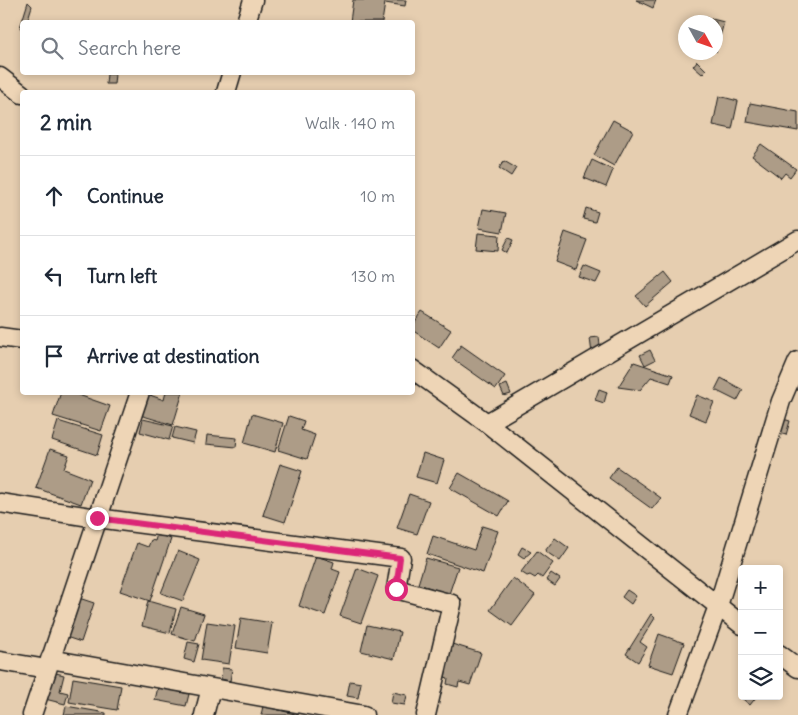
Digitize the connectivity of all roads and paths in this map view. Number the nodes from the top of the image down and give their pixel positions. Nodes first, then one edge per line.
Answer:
1 (253, 0) edge
2 (247, 20) edge
3 (231, 75) edge
4 (0, 77) edge
5 (227, 90) edge
6 (20, 92) edge
7 (798, 240) edge
8 (0, 337) edge
9 (20, 340) edge
10 (798, 360) edge
11 (417, 374) edge
12 (139, 395) edge
13 (488, 423) junction
14 (0, 503) edge
15 (97, 518) junction
16 (718, 606) junction
17 (738, 622) edge
18 (780, 655) edge
19 (0, 661) edge
20 (48, 664) junction
21 (798, 668) edge
22 (211, 688) junction
23 (337, 713) edge
24 (32, 715) edge
25 (204, 715) edge
26 (364, 715) edge
27 (426, 715) edge
28 (678, 715) edge

1 - 2 street
3 - 5 street
4 - 6 street
7 - 13 street
8 - 9 street
10 - 16 street
11 - 13 street
12 - 15 street
13 - 16 street
14 - 15 street
15 - 20 street
15 - 27 street
16 - 17 street
16 - 28 street
18 - 21 street
19 - 20 street
20 - 22 street
20 - 24 street
22 - 23 street
22 - 25 street
23 - 26 street

